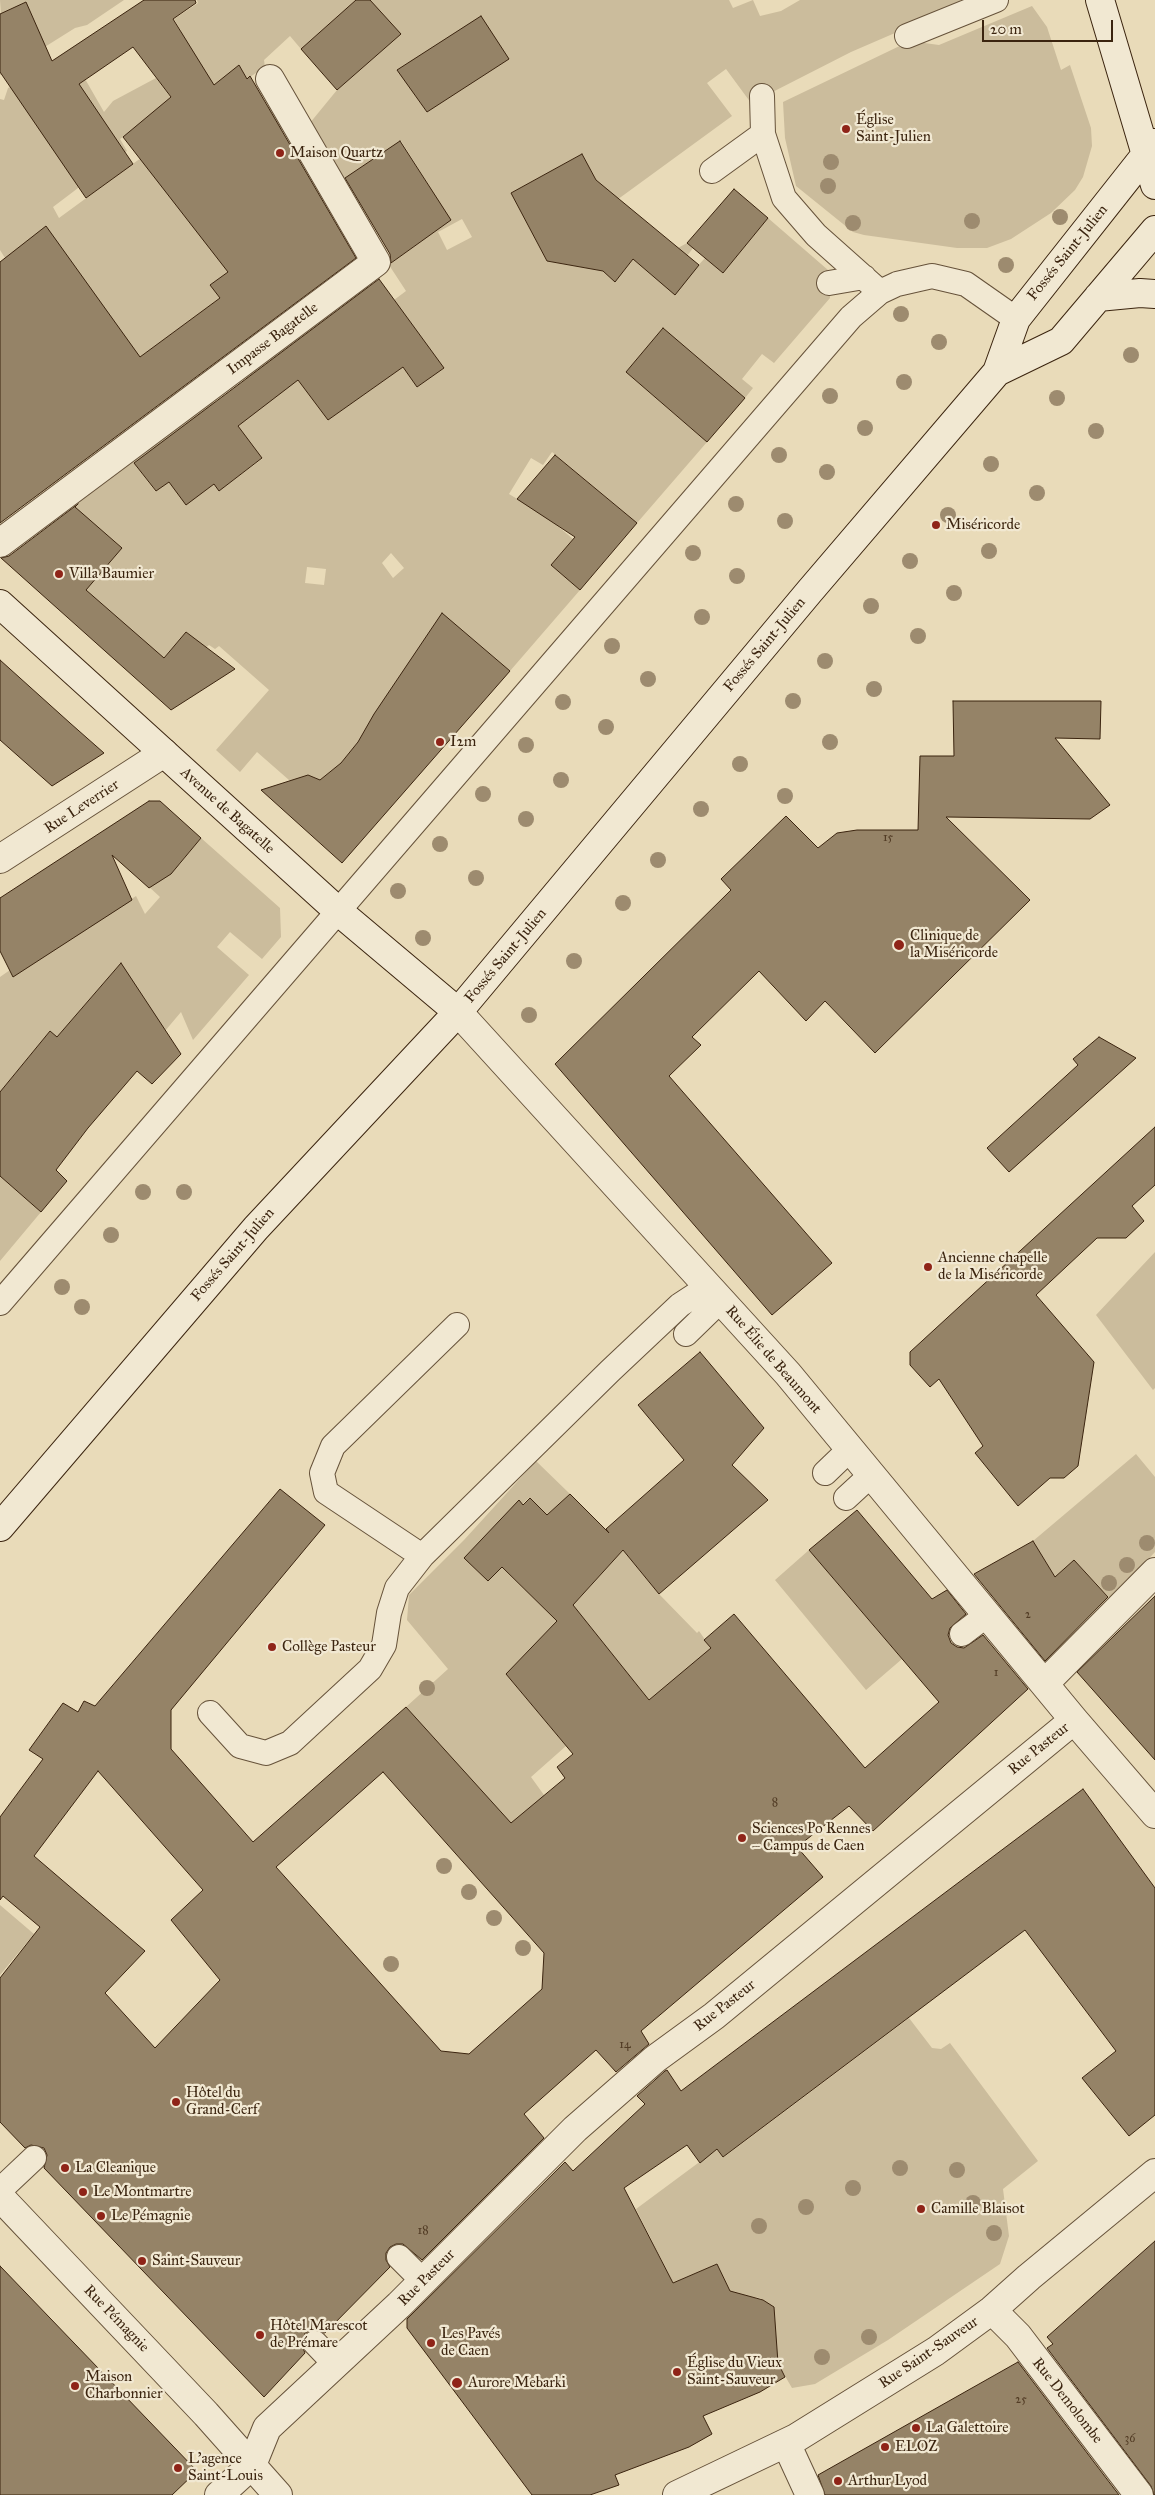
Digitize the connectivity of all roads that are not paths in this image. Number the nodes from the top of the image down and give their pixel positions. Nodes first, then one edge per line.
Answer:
1 (996, 0) edge
2 (1100, 0) edge
3 (907, 36) dead end
4 (270, 79) dead end
5 (762, 96) dead end
6 (763, 134) junction
7 (1150, 149) edge
8 (712, 171) dead end
9 (1155, 184) edge
10 (1155, 230) edge
11 (829, 283) dead end
12 (872, 285) junction
13 (1155, 294) edge
14 (1098, 298) junction
15 (1016, 319) junction
16 (997, 372) junction
17 (0, 543) edge
18 (0, 604) edge
19 (164, 753) junction
20 (0, 859) edge
21 (338, 911) junction
22 (458, 1012) junction
23 (715, 1293) junction
24 (0, 1302) edge
25 (457, 1325) dead end
26 (686, 1334) dead end
27 (850, 1449) junction
28 (825, 1473) dead end
29 (871, 1475) junction
30 (846, 1498) dead end
31 (0, 1526) edge
32 (422, 1556) junction
33 (1155, 1572) edge
34 (987, 1615) junction
35 (962, 1634) dead end
36 (1045, 1683) junction
37 (210, 1713) dead end
38 (1074, 1720) junction
39 (1155, 1814) edge
40 (34, 2158) dead end
41 (1155, 2173) edge
42 (0, 2190) edge
43 (0, 2197) edge
44 (399, 2257) dead end
45 (423, 2281) junction
46 (992, 2310) junction
47 (315, 2343) dead end
48 (336, 2365) junction
49 (786, 2443) junction
50 (252, 2465) junction
51 (220, 2495) edge
52 (278, 2495) edge
53 (677, 2495) edge
54 (810, 2495) edge
55 (1140, 2495) edge

1 - 3 lane
2 - 7 street
4 - 17 street, Impasse Bagatelle
5 - 6 lane
6 - 8 lane
6 - 12 lane
7 - 9 street
7 - 15 street, Fossés Saint-Julien
10 - 14 street, Fossés Saint-Julien
11 - 12 lane
12 - 15 lane
12 - 21 lane
13 - 14 street
14 - 16 street, Fossés Saint-Julien
15 - 16 street, Fossés Saint-Julien
16 - 22 street, Fossés Saint-Julien
18 - 19 street, Avenue de Bagatelle
19 - 20 street, Rue Leverrier
19 - 21 street, Avenue de Bagatelle
21 - 22 street, Avenue de Bagatelle
21 - 24 lane
22 - 23 street, Rue Élie de Beaumont
22 - 31 street, Fossés Saint-Julien
23 - 26 lane
23 - 27 street, Rue Élie de Beaumont
23 - 32 lane
25 - 32 lane
27 - 28 lane
27 - 29 street, Rue Élie de Beaumont
29 - 30 lane
29 - 34 street, Rue Élie de Beaumont
32 - 37 lane
33 - 36 street
34 - 35 lane
34 - 36 street, Rue Élie de Beaumont
36 - 38 street, Rue Élie de Beaumont
38 - 39 street, Rue Élie de Beaumont
38 - 45 street, Rue Pasteur
40 - 42 lane
41 - 46 street, Rue Saint-Sauveur
43 - 50 street, Rue Pémagnie
44 - 45 lane
45 - 48 street, Rue Pasteur
46 - 49 street, Rue Saint-Sauveur
46 - 55 street, Rue Demolombe
47 - 48 lane
48 - 50 street, Rue Pasteur
49 - 53 street, Rue Saint-Sauveur
49 - 54 street
50 - 51 street
50 - 52 street, Rue Pémagnie

